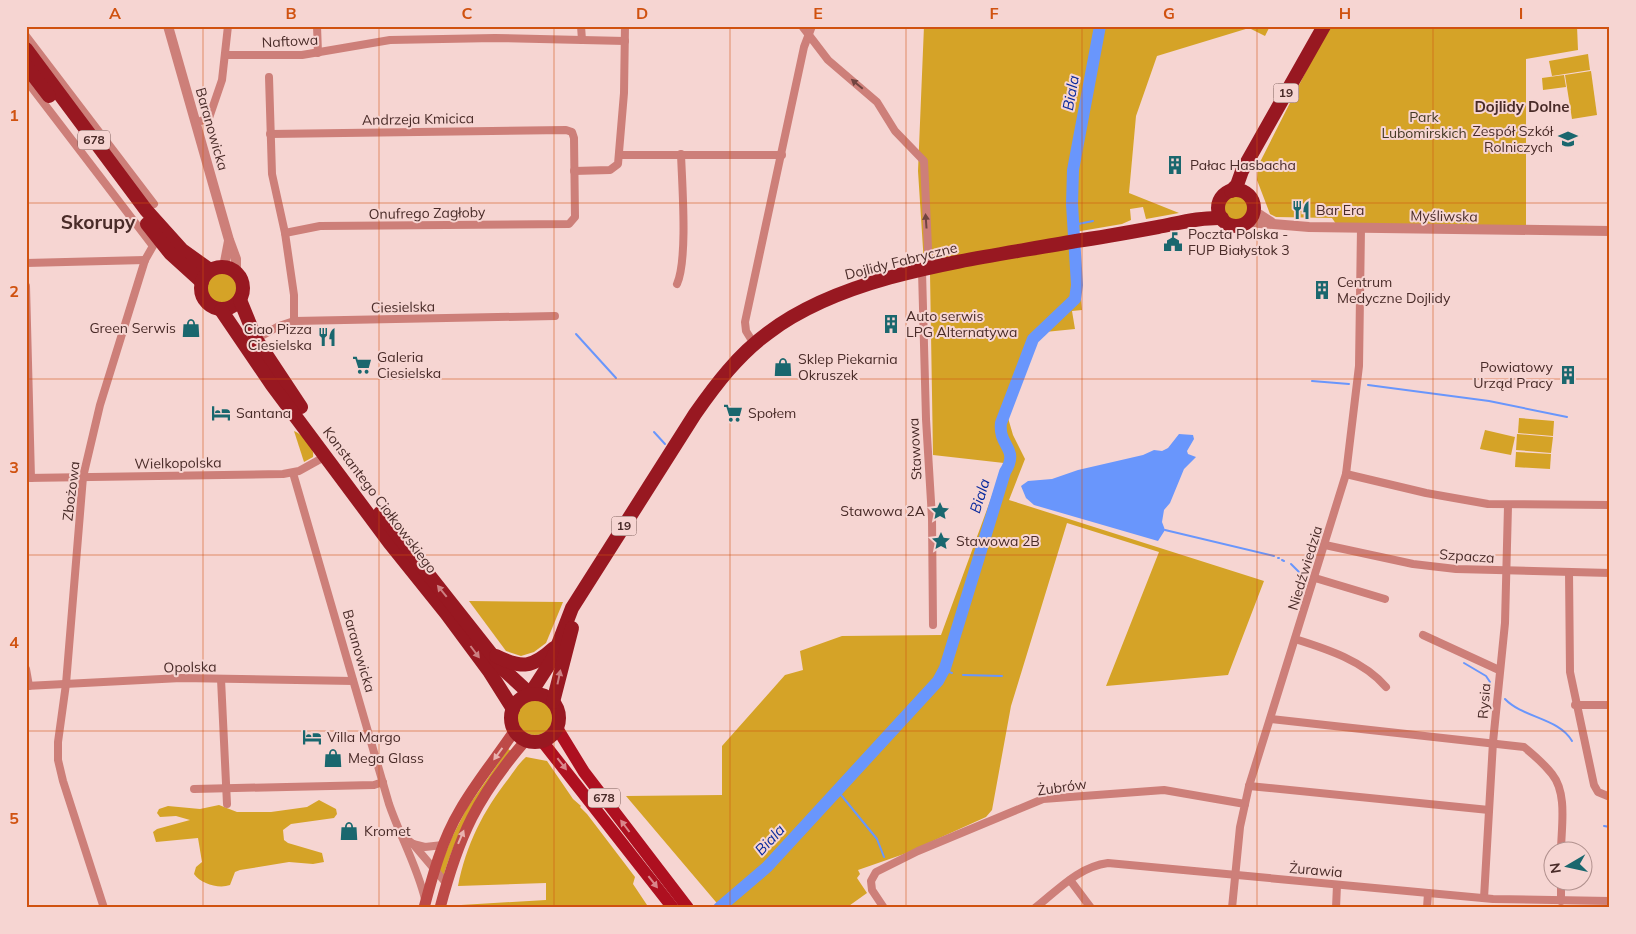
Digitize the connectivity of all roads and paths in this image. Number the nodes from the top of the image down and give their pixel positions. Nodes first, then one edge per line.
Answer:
1 (168, 26) edge
2 (228, 26) edge
3 (317, 26) edge
4 (581, 26) edge
5 (624, 26) edge
6 (802, 26) edge
7 (1324, 26) edge
8 (810, 30) edge
9 (26, 36) edge
10 (582, 40) junction
11 (625, 40) junction
12 (26, 49) edge
13 (226, 54) junction
14 (318, 54) junction
15 (26, 66) edge
16 (269, 77) dead end
17 (26, 80) edge
18 (195, 123) junction
19 (270, 134) junction
20 (681, 154) junction
21 (620, 155) junction
22 (782, 155) junction
23 (1250, 160) junction
24 (574, 171) junction
25 (1232, 191) junction
26 (1246, 193) junction
27 (154, 204) dead end
28 (1254, 209) junction
29 (1220, 212) junction
30 (1247, 222) junction
31 (1279, 226) junction
32 (1361, 228) junction
33 (1610, 231) edge
34 (286, 233) junction
35 (145, 260) junction
36 (26, 263) edge
37 (223, 269) junction
38 (926, 270) junction
39 (202, 282) junction
40 (677, 284) dead end
41 (26, 286) edge
42 (240, 300) junction
43 (221, 310) junction
44 (555, 316) dead end
45 (294, 322) junction
46 (256, 339) junction
47 (754, 344) junction
48 (326, 456) junction
49 (293, 473) junction
50 (1346, 474) junction
51 (83, 477) junction
52 (29, 478) edge
53 (1610, 505) edge
54 (1508, 506) junction
55 (1325, 544) junction
56 (1508, 571) junction
57 (1569, 572) junction
58 (1610, 573) edge
59 (1315, 578) junction
60 (580, 595) junction
61 (1385, 598) dead end
62 (933, 625) dead end
63 (1423, 635) dead end
64 (1296, 639) junction
65 (556, 646) junction
66 (495, 656) junction
67 (26, 669) edge
68 (1499, 670) junction
69 (221, 678) junction
70 (353, 681) junction
71 (66, 684) junction
72 (27, 686) edge
73 (1386, 687) dead end
74 (530, 694) junction
75 (553, 702) junction
76 (1575, 705) junction
77 (1610, 705) edge
78 (513, 709) junction
79 (1271, 719) junction
80 (557, 728) junction
81 (515, 730) junction
82 (526, 740) junction
83 (542, 741) junction
84 (1493, 742) junction
85 (383, 782) junction
86 (1249, 786) junction
87 (226, 788) junction
88 (194, 789) dead end
89 (1610, 797) edge
90 (227, 804) dead end
91 (1245, 804) junction
92 (1488, 810) junction
93 (401, 835) junction
94 (1561, 842) edge
95 (413, 844) junction
96 (443, 845) junction
97 (434, 869) junction
98 (1235, 875) junction
99 (1070, 880) junction
100 (446, 883) junction
101 (1338, 885) junction
102 (1561, 892) edge
103 (1428, 893) junction
104 (1484, 898) junction
105 (1561, 901) junction
106 (1610, 901) edge
107 (1512, 904) edge
108 (425, 905) edge
109 (104, 908) edge
110 (440, 908) edge
111 (673, 908) edge
112 (688, 908) edge
113 (884, 908) edge
114 (1035, 908) edge
115 (1091, 908) edge
116 (1232, 908) edge
117 (1336, 908) edge
118 (1427, 908) edge

1 - 18 street, Baranowicka
2 - 13 street
3 - 14 street
4 - 10 street
5 - 11 street
6 - 8 street, Stawowa
7 - 23 highway, 19
8 - 22 street
38 -> 8 street, Stawowa
9 - 27 street
10 - 11 street, Naftowa
10 - 14 street, Naftowa
11 - 21 street
12 - 37 highway, 678
13 - 14 street, Naftowa
13 - 18 street
15 - 39 highway, 678
16 - 19 street
17 - 35 street, Zbożowa
18 - 37 street, Baranowicka
19 - 24 street, Andrzeja Kmicica
19 - 34 street
20 - 21 street
20 - 22 street
20 - 40 street
21 - 24 street
22 - 47 street
23 - 25 highway, 19
23 - 26 highway, 19
24 - 34 street, Onufrego Zagłoby
25 - 26 highway
25 - 29 highway, 19
26 - 28 highway
28 - 30 highway
28 - 31 street, Myśliwska
29 - 30 highway
29 - 38 highway, Dojlidy Fabryczne / 19
30 - 31 street, Myśliwska
31 - 32 street, Myśliwska
32 - 33 street, Myśliwska
32 - 50 street, Niedźwiedzia
34 - 45 street
35 - 36 street
35 - 51 street, Zbożowa
37 - 39 highway
37 - 42 highway
38 - 47 highway, Dojlidy Fabryczne / 19
38 - 62 street, Stawowa
39 - 43 highway, 678
41 - 52 street
42 - 43 highway
42 - 46 highway, Konstantego Ciołkowskiego
43 - 48 highway, Konstantego Ciołkowskiego / 678
44 - 45 street, Ciesielska
45 - 46 street, Ciesielska
66 -> 46 highway, Konstantego Ciołkowskiego
47 - 60 highway, Dojlidy Fabryczne / 19
48 - 49 street, Wielkopolska
48 -> 78 highway, Konstantego Ciołkowskiego / 678
49 - 51 street, Wielkopolska
49 - 70 street, Baranowicka
50 - 54 street
50 - 55 street, Niedźwiedzia
51 - 52 street, Wielkopolska
51 - 71 street, Zbożowa
53 - 54 street
54 - 56 street, Rysia
55 - 56 street, Szpacza
55 - 59 street, Niedźwiedzia
56 - 57 street, Szpacza
56 - 68 street, Rysia
57 - 58 street, Szpacza
57 - 76 street
59 - 61 street
59 - 64 street, Niedźwiedzia
60 - 65 highway, 19
75 -> 60 highway, 19
63 - 68 street
64 - 73 street
64 - 79 street, Niedźwiedzia
65 - 66 highway
65 - 74 highway, 19
66 - 74 highway, Konstantego Ciołkowskiego
67 - 72 street
68 - 84 street, Rysia
69 - 70 street, Opolska
69 - 71 street, Opolska
69 - 87 street
70 - 85 street, Baranowicka
71 - 72 street, Opolska
71 - 109 street, Zbożowa
74 - 75 highway
74 - 78 highway, 19
75 - 80 highway, 19
76 - 77 street
76 - 89 street
78 - 81 highway
79 - 84 street
79 - 86 street, Niedźwiedzia
80 - 83 highway
112 -> 80 main road, 678
81 - 82 highway
81 -> 96 main road
82 - 83 highway
100 -> 82 main road
83 -> 111 main road, 678
84 - 92 street, Rysia
84 - 94 street
85 - 87 street
85 - 93 street, Baranowicka
86 - 91 street, Niedźwiedzia
86 - 92 street
87 - 88 street
87 - 90 street
91 - 98 street, Niedźwiedzia
91 - 113 street, Żubrów
92 - 104 street, Rysia
93 - 95 street
93 - 108 street, Baranowicka
95 - 96 street
95 - 97 street
96 - 97 main road
97 - 100 street
97 - 108 main road
98 - 99 street, Żurawia
98 - 101 street, Żurawia
98 - 116 street, Niedźwiedzia
99 - 114 street, Żurawia
99 - 115 street
100 - 110 main road
101 - 103 street, Żurawia
101 - 117 street
102 - 105 street
103 - 104 street, Żurawia
103 - 118 street
104 - 107 street, Żurawia
105 - 106 street, Żurawia
105 - 107 street, Żurawia

